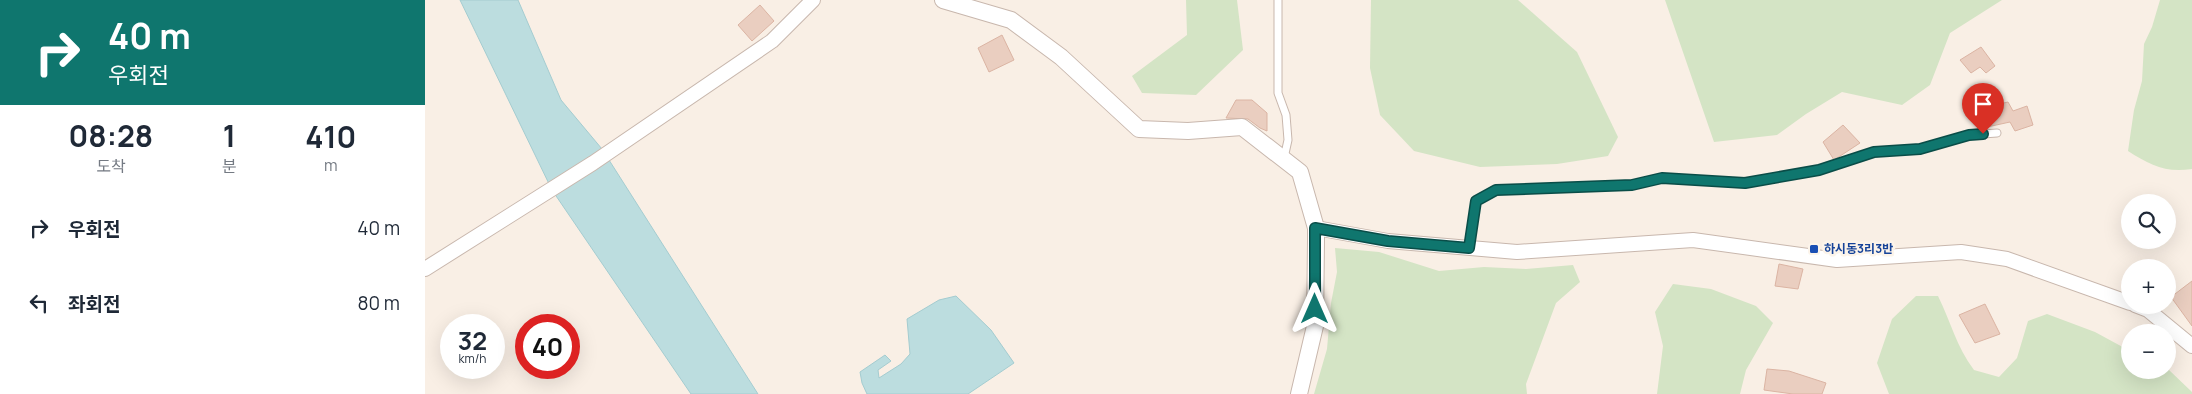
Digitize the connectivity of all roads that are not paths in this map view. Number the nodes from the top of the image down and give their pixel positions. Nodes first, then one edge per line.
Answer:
1 (813, 0) edge
2 (943, 0) edge
3 (1278, 0) edge
4 (1997, 133) dead end
5 (1283, 159) junction
6 (1315, 228) junction
7 (1469, 248) junction
8 (425, 269) edge
9 (2121, 300) edge
10 (2153, 314) edge
11 (2192, 346) edge
12 (1299, 394) edge

1 - 8 street
2 - 5 street
3 - 5 lane
4 - 7 lane
5 - 6 street
6 - 7 street
6 - 12 street
7 - 9 street
10 - 11 street

